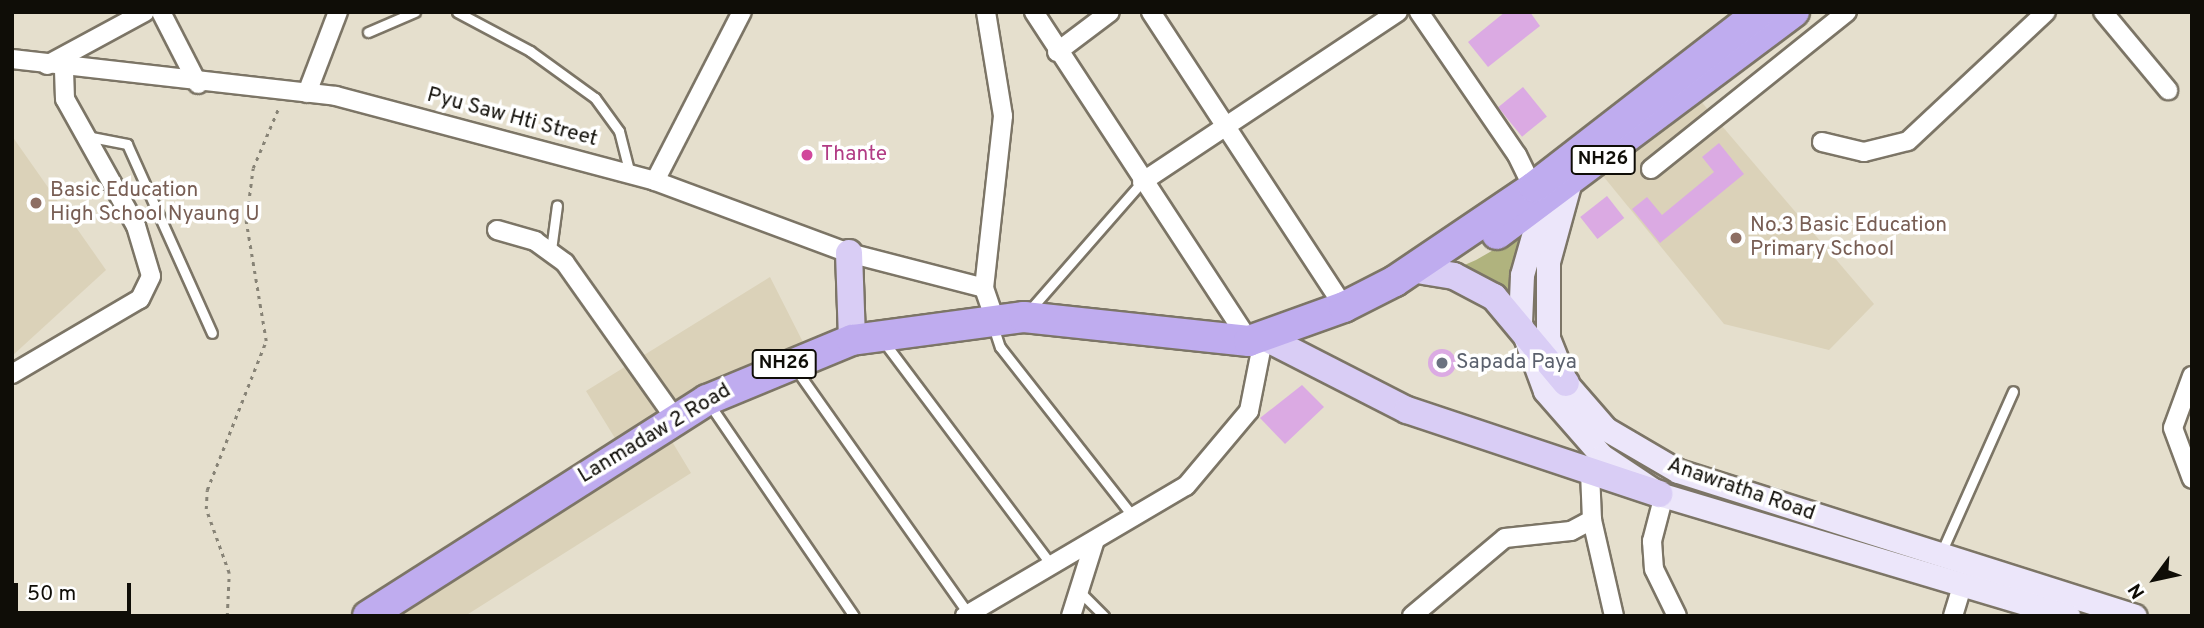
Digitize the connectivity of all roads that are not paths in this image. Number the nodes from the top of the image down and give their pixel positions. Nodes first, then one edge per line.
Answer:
1 (145, 12) edge
2 (161, 12) edge
3 (338, 12) edge
4 (415, 12) edge
5 (456, 12) edge
6 (742, 12) edge
7 (986, 12) edge
8 (1034, 12) edge
9 (1110, 12) edge
10 (1151, 12) edge
11 (1398, 12) edge
12 (1419, 12) edge
13 (1760, 12) edge
14 (1794, 12) edge
15 (1847, 12) edge
16 (2046, 12) edge
17 (2103, 12) edge
18 (368, 32) dead end
19 (1057, 52) junction
20 (12, 59) edge
21 (55, 66) junction
22 (198, 84) junction
23 (2168, 90) dead end
24 (307, 93) junction
25 (1228, 125) junction
26 (85, 136) junction
27 (1822, 142) dead end
28 (1651, 169) dead end
29 (630, 174) junction
30 (655, 181) junction
31 (1142, 182) junction
32 (1550, 188) junction
33 (557, 205) dead end
34 (497, 230) dead end
35 (551, 250) junction
36 (849, 253) junction
37 (1423, 271) junction
38 (1395, 281) junction
39 (984, 288) junction
40 (1344, 307) junction
41 (994, 317) junction
42 (1024, 317) junction
43 (1520, 323) junction
44 (212, 333) dead end
45 (864, 336) junction
46 (1260, 340) junction
47 (790, 361) junction
48 (12, 374) edge
49 (2192, 376) edge
50 (1566, 383) junction
51 (2013, 391) dead end
52 (707, 400) junction
53 (676, 420) junction
54 (1590, 472) junction
55 (2192, 479) edge
56 (1662, 494) junction
57 (1136, 520) junction
58 (1592, 520) junction
59 (1094, 542) junction
60 (1051, 563) junction
61 (1936, 564) junction
62 (1963, 583) junction
63 (1077, 589) junction
64 (2083, 608) edge
65 (967, 615) edge
66 (368, 616) edge
67 (854, 616) edge
68 (1071, 616) edge
69 (1104, 616) edge
70 (1412, 616) edge
71 (1614, 616) edge
72 (1677, 616) edge
73 (1953, 616) edge
74 (2068, 616) edge
75 (2135, 616) edge

1 - 21 street
2 - 22 street
3 - 24 street
4 - 18 lane
5 - 29 lane
6 - 30 street
7 - 39 street
8 - 19 street
9 - 19 street
10 - 25 street
11 - 25 street
12 - 32 street
13 - 32 highway, NH26
14 - 32 highway, NH26
15 - 28 street
16 - 27 street
17 - 23 street
19 - 31 street
20 - 21 street, Pyu Saw Hti Street
21 - 22 street, Pyu Saw Hti Street
21 - 26 street
22 - 24 street, Pyu Saw Hti Street
24 - 29 street, Pyu Saw Hti Street
25 - 31 street
25 - 40 street
26 - 44 lane
26 - 48 street
29 - 30 street, Pyu Saw Hti Street
30 - 36 street, Pyu Saw Hti Street
31 - 42 lane
31 - 46 street
32 - 37 highway, NH26
32 - 38 highway, NH26
32 - 43 main road, Anawratha Road
32 - 50 main road, Anawratha Road
33 - 35 lane
34 - 35 street
35 - 53 street
36 - 39 street, Pyu Saw Hti Street
36 - 45 main road
37 - 38 highway, NH26
37 - 43 main road
38 - 40 highway, NH26
39 - 41 street
40 - 46 highway, NH26
41 - 42 highway, Lanmadaw 2 Road / NH26
41 - 45 highway, Lanmadaw 2 Road / NH26
41 - 57 lane
42 - 46 highway, Lanmadaw 2 Road / NH26
43 - 50 main road
43 - 56 main road, Anawratha Road
45 - 47 highway, Lanmadaw 2 Road / NH26
45 - 60 lane
46 - 54 main road
46 - 57 street
47 - 52 highway, Lanmadaw 2 Road / NH26
47 - 65 lane
49 - 55 street
50 - 61 main road, Anawratha Road
51 - 61 lane
52 - 53 highway, Lanmadaw 2 Road / NH26
52 - 67 lane
53 - 66 highway, Lanmadaw 2 Road / NH26
54 - 56 main road
54 - 58 street
56 - 61 main road, Anawratha Road
56 - 72 street
57 - 59 street
58 - 70 street
58 - 71 street
59 - 60 street
59 - 63 street
60 - 65 street
61 - 62 main road, Anawratha Road
61 - 64 main road, Anawratha Road
62 - 73 street
62 - 74 main road, Anawratha Road
63 - 68 street
63 - 69 lane
64 - 75 main road, Anawratha Road

